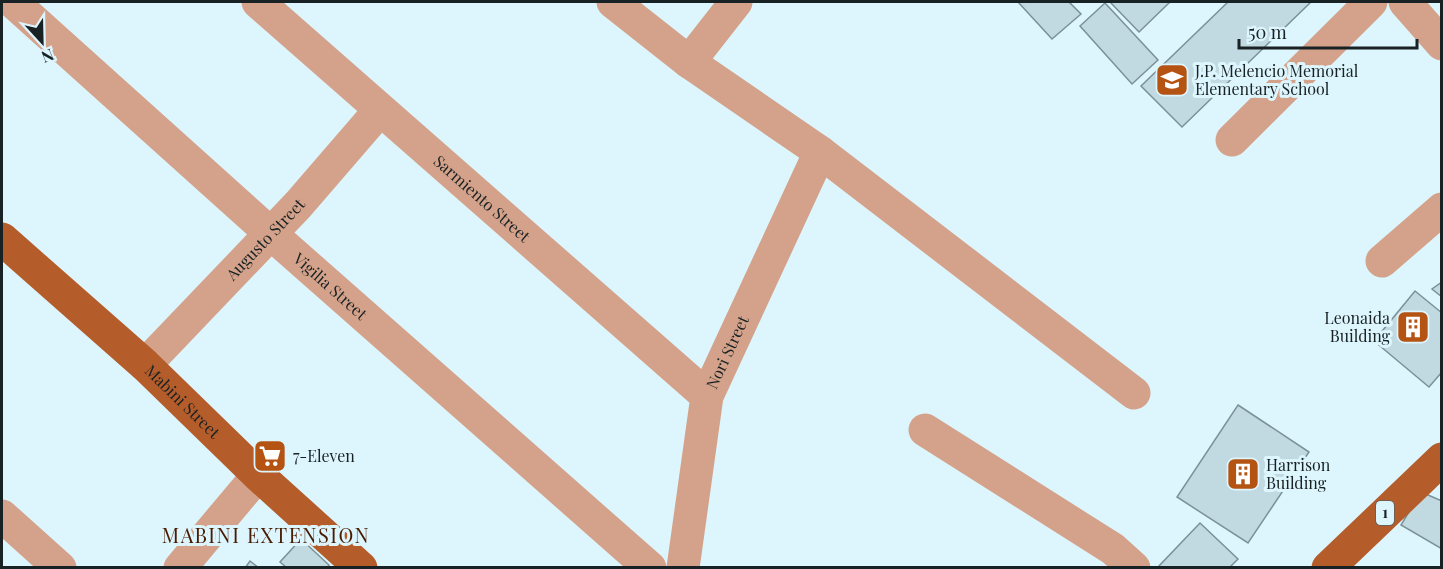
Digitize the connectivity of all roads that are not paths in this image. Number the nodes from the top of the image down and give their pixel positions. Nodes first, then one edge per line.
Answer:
1 (13, 2) edge
2 (258, 2) edge
3 (613, 2) edge
4 (736, 2) edge
5 (1371, 2) edge
6 (1405, 2) edge
7 (1442, 44) edge
8 (689, 62) junction
9 (380, 110) junction
10 (1232, 140) dead end
11 (820, 152) junction
12 (1442, 209) edge
13 (270, 233) junction
14 (2, 239) edge
15 (1382, 261) dead end
16 (145, 365) junction
17 (1134, 393) dead end
18 (707, 396) junction
19 (925, 430) dead end
20 (1442, 459) edge
21 (258, 475) junction
22 (2, 516) edge
23 (1332, 566) edge
24 (60, 567) edge
25 (180, 567) edge
26 (361, 567) edge
27 (650, 567) edge
28 (683, 567) edge
29 (1134, 567) edge

1 - 13 street, Vigilia Street
2 - 9 street, Sarmiento Street
3 - 8 street
4 - 8 street
5 - 10 street
6 - 7 street
8 - 11 street
9 - 13 street, Augusto Street
9 - 18 street, Sarmiento Street
11 - 17 street
11 - 18 street, Nori Street
12 - 15 street
13 - 16 street, Augusto Street
13 - 27 street, Vigilia Street
14 - 16 main road, Mabini Street
16 - 21 main road, Mabini Street
18 - 28 street, Nori Street
19 - 29 street
20 - 23 main road, 1
21 - 25 street
21 - 26 main road, Mabini Street
22 - 24 street

